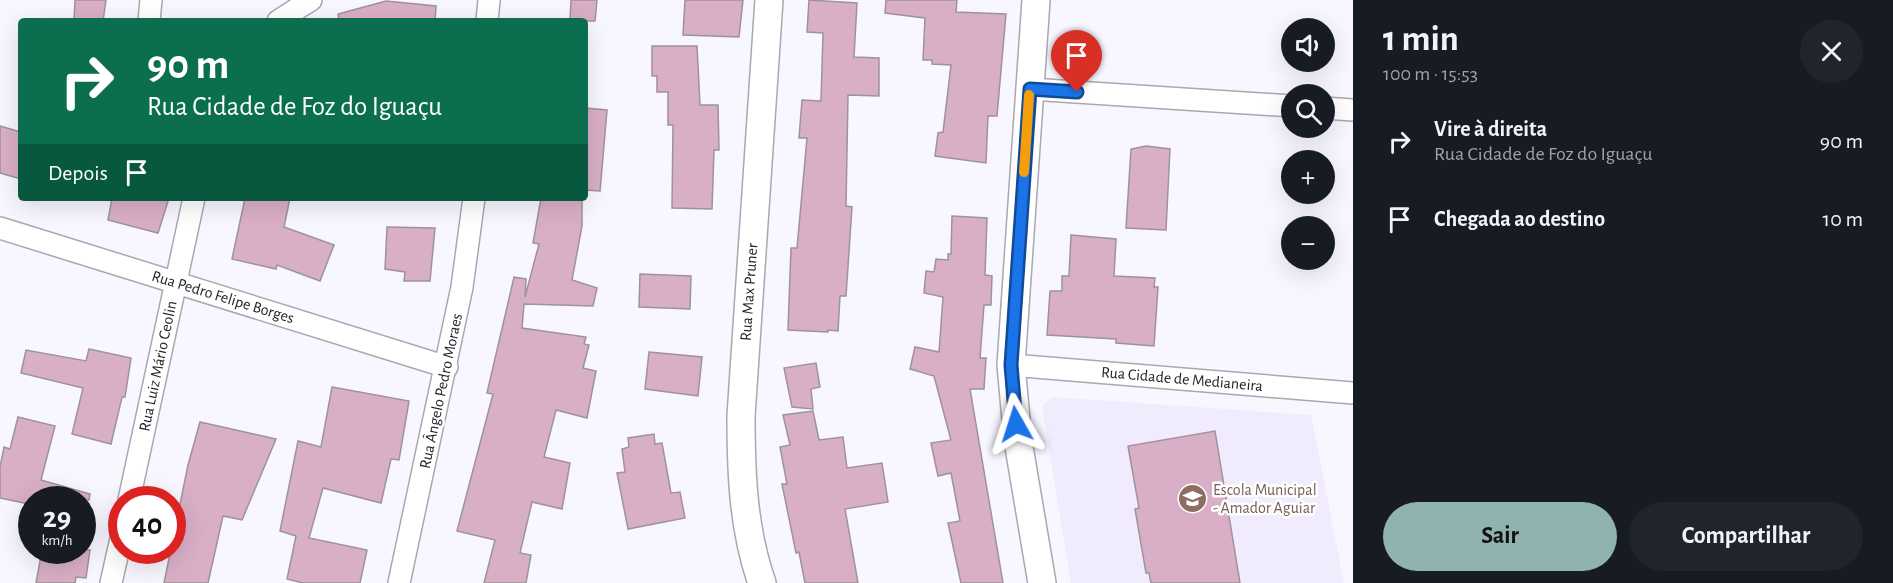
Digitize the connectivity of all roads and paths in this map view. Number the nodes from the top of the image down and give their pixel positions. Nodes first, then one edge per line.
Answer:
1 (151, 0) edge
2 (311, 0) edge
3 (489, 0) edge
4 (769, 0) edge
5 (1036, 0) edge
6 (149, 18) edge
7 (283, 18) edge
8 (487, 18) edge
9 (1030, 89) junction
10 (1281, 105) edge
11 (1335, 109) edge
12 (1353, 110) edge
13 (193, 201) edge
14 (474, 201) edge
15 (0, 228) edge
16 (176, 282) junction
17 (1011, 365) junction
18 (447, 367) junction
19 (1353, 393) edge
20 (132, 486) edge
21 (115, 564) edge
22 (111, 583) edge
23 (399, 583) edge
24 (762, 583) edge
25 (1042, 583) edge

1 - 6 street
2 - 7 street
3 - 8 street
4 - 24 street, Rua Max Pruner
5 - 9 street
9 - 10 street
9 - 17 street
11 - 12 street
13 - 16 street, Rua Luiz Mário Ceolin
14 - 18 street, Rua Ângelo Pedro Moraes
15 - 16 street, Rua Pedro Felipe Borges
16 - 18 street, Rua Pedro Felipe Borges
16 - 20 street, Rua Luiz Mário Ceolin
17 - 19 street, Rua Cidade de Medianeira
17 - 25 street
18 - 23 street, Rua Ângelo Pedro Moraes
21 - 22 street

